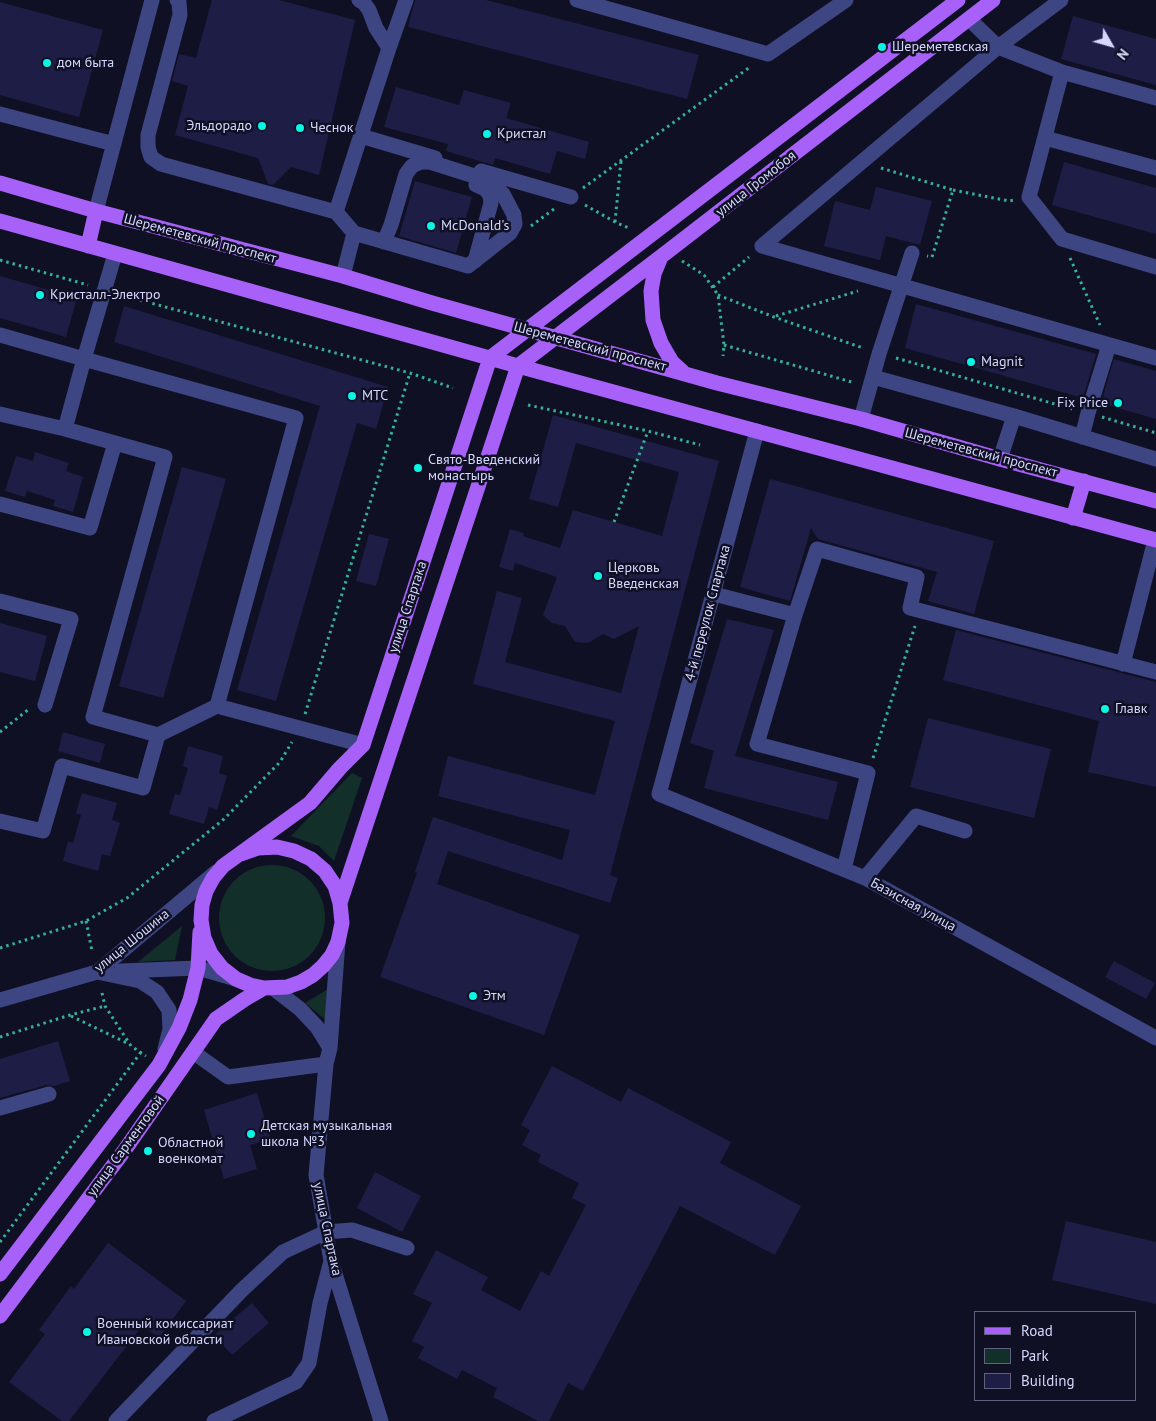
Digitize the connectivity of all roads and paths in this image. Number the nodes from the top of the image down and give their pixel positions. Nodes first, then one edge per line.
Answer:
1 (152, 0) edge
2 (177, 0) edge
3 (359, 0) edge
4 (406, 0) edge
5 (577, 0) edge
6 (846, 0) edge
7 (993, 0) edge
8 (1061, 0) edge
9 (953, 1) edge
10 (969, 19) junction
11 (389, 48) junction
12 (998, 48) junction
13 (768, 54) junction
14 (1062, 72) junction
15 (1156, 98) edge
16 (0, 114) edge
17 (360, 136) junction
18 (1045, 138) junction
19 (114, 144) junction
20 (621, 161) junction
21 (861, 162) junction
22 (1156, 168) edge
23 (0, 183) edge
24 (953, 190) junction
25 (571, 197) junction
26 (1029, 197) junction
27 (96, 211) junction
28 (336, 212) junction
29 (0, 222) edge
30 (615, 222) junction
31 (531, 226) dead end
32 (638, 232) dead end
33 (354, 234) junction
34 (1062, 239) junction
35 (385, 242) junction
36 (88, 246) junction
37 (762, 246) junction
38 (912, 253) joint
39 (115, 254) junction
40 (661, 256) junction
41 (678, 259) dead end
42 (0, 260) edge
43 (475, 261) junction
44 (1156, 267) edge
45 (343, 276) junction
46 (901, 286) junction
47 (713, 287) junction
48 (104, 290) junction
49 (860, 291) dead end
50 (718, 295) junction
51 (774, 317) junction
52 (528, 330) junction
53 (0, 334) edge
54 (556, 338) junction
55 (724, 345) junction
56 (1109, 345) junction
57 (879, 354) junction
58 (723, 356) dead end
59 (490, 358) junction
60 (1156, 358) edge
61 (84, 359) junction
62 (518, 366) junction
63 (683, 372) junction
64 (872, 382) junction
65 (453, 388) dead end
66 (528, 405) dead end
67 (1088, 413) junction
68 (0, 414) edge
69 (1014, 416) junction
70 (861, 419) junction
71 (65, 429) junction
72 (648, 431) junction
73 (756, 431) junction
74 (1156, 433) edge
75 (1082, 437) junction
76 (115, 443) junction
77 (700, 445) dead end
78 (1000, 459) junction
79 (1156, 459) edge
80 (1084, 481) junction
81 (1156, 500) edge
82 (0, 504) edge
83 (1073, 518) junction
84 (614, 522) dead end
85 (1156, 540) edge
86 (714, 594) junction
87 (0, 602) edge
88 (920, 611) junction
89 (795, 615) junction
90 (1123, 664) junction
91 (1156, 672) edge
92 (45, 705) dead end
93 (217, 706) junction
94 (30, 709) dead end
95 (0, 732) edge
96 (158, 735) junction
97 (363, 745) junction
98 (868, 773) junction
99 (659, 794) joint
100 (0, 821) edge
101 (965, 830) dead end
102 (241, 854) junction
103 (223, 866) junction
104 (844, 869) junction
105 (864, 878) junction
106 (340, 903) junction
107 (201, 920) junction
108 (86, 922) dead end
109 (338, 942) junction
110 (92, 951) dead end
111 (198, 968) junction
112 (97, 972) junction
113 (236, 979) junction
114 (269, 988) junction
115 (102, 993) dead end
116 (0, 1000) edge
117 (105, 1006) junction
118 (70, 1015) junction
119 (0, 1037) edge
120 (1156, 1038) edge
121 (131, 1046) junction
122 (330, 1048) junction
123 (141, 1052) junction
124 (193, 1052) junction
125 (146, 1056) dead end
126 (326, 1064) junction
127 (160, 1066) junction
128 (49, 1094) dead end
129 (0, 1108) edge
130 (326, 1232) junction
131 (0, 1242) edge
132 (407, 1248) dead end
133 (331, 1261) junction
134 (0, 1274) edge
135 (0, 1316) edge
136 (116, 1421) edge
137 (214, 1421) edge
138 (381, 1421) edge

1 - 19 street
2 - 28 street
3 - 11 street
4 - 11 street
5 - 13 street
6 - 13 street
7 - 10 main road, улица Громобоя
8 - 12 street
9 - 52 main road, улица Громобоя
10 - 12 street
10 - 40 main road, улица Громобоя
11 - 17 street
12 - 14 street
12 - 21 street
13 - 20 path
14 - 15 street
14 - 18 street
16 - 19 street
17 - 25 street
17 - 28 street
18 - 22 street
18 - 26 street
19 - 27 street
20 - 25 path
20 - 30 path
21 - 24 path
21 - 37 street
23 - 27 main road, Шереметевский проспект
24 - 26 path
24 - 38 path
25 - 30 path
25 - 31 path
26 - 34 street
27 - 36 main road
27 - 45 main road, Шереметевский проспект
28 - 33 street
29 - 36 main road
30 - 32 path
33 - 35 street
33 - 45 street
34 - 44 street
34 - 56 path
35 - 43 street
35 - 43 street
35 - 43 street
36 - 39 main road
37 - 46 street
37 - 47 path
38 - 46 street
39 - 48 street
39 - 59 main road
40 - 54 main road, улица Громобоя
40 - 63 main road
41 - 47 path
42 - 48 path
45 - 52 main road, Шереметевский проспект
46 - 56 street
46 - 57 street
47 - 50 path
48 - 61 street
48 - 65 path
49 - 51 path
50 - 51 path
50 - 55 path
51 - 57 path
52 - 54 main road, Шереметевский проспект
52 - 59 main road
53 - 61 street
54 - 62 main road, улица Громобоя
54 - 63 main road, Шереметевский проспект
55 - 58 path
55 - 64 path
56 - 60 street
56 - 67 street
57 - 64 street
57 - 67 path
59 - 62 main road
59 - 97 main road, улица Спартака
61 - 71 street
61 - 93 street
62 - 73 main road
62 - 106 main road, улица Спартака
63 - 70 main road, Шереметевский проспект
64 - 69 street
64 - 70 street
66 - 72 path
67 - 74 path
67 - 75 street
68 - 71 street
69 - 75 street
69 - 78 street
70 - 78 main road, Шереметевский проспект
71 - 76 street
72 - 77 path
72 - 84 path
73 - 83 main road
73 - 86 street, 4-й переулок Спартака
75 - 79 street
76 - 82 street
76 - 96 street
78 - 80 main road, Шереметевский проспект
80 - 81 main road, Шереметевский проспект
80 - 83 main road
83 - 85 main road
85 - 90 street
86 - 89 street
86 - 99 street, 4-й переулок Спартака
87 - 92 street
88 - 89 street
88 - 90 street
88 - 98 path
89 - 98 street
90 - 91 street
93 - 96 street
93 - 97 street
94 - 95 path
96 - 100 street
97 - 102 main road, улица Спартака
98 - 104 street
99 - 104 street, Базисная улица
101 - 105 street
102 - 103 main road
102 - 106 main road
103 - 107 main road
103 - 112 street, улица Шошина
104 - 105 street, Базисная улица
105 - 120 street, Базисная улица
106 - 109 main road
107 - 111 main road, улица Сарментовой
107 - 113 main road
108 - 110 path
109 - 114 main road
109 - 122 street, улица Спартака
111 - 112 street
111 - 113 street
111 - 127 main road, улица Сарментовой
112 - 116 street, улица Шошина
112 - 127 street
113 - 114 main road
114 - 122 street
114 - 124 main road, улица Сарментовой
115 - 117 path
117 - 118 path
117 - 121 path
118 - 119 path
118 - 121 path
121 - 123 path
122 - 126 street, улица Спартака
123 - 125 path
123 - 131 path
124 - 126 street
124 - 135 main road, улица Сарментовой
126 - 130 street, улица Спартака
127 - 134 main road, улица Сарментовой
128 - 129 street
130 - 132 street
130 - 133 street, улица Спартака
130 - 136 street
133 - 137 street
133 - 138 street, улица Спартака

